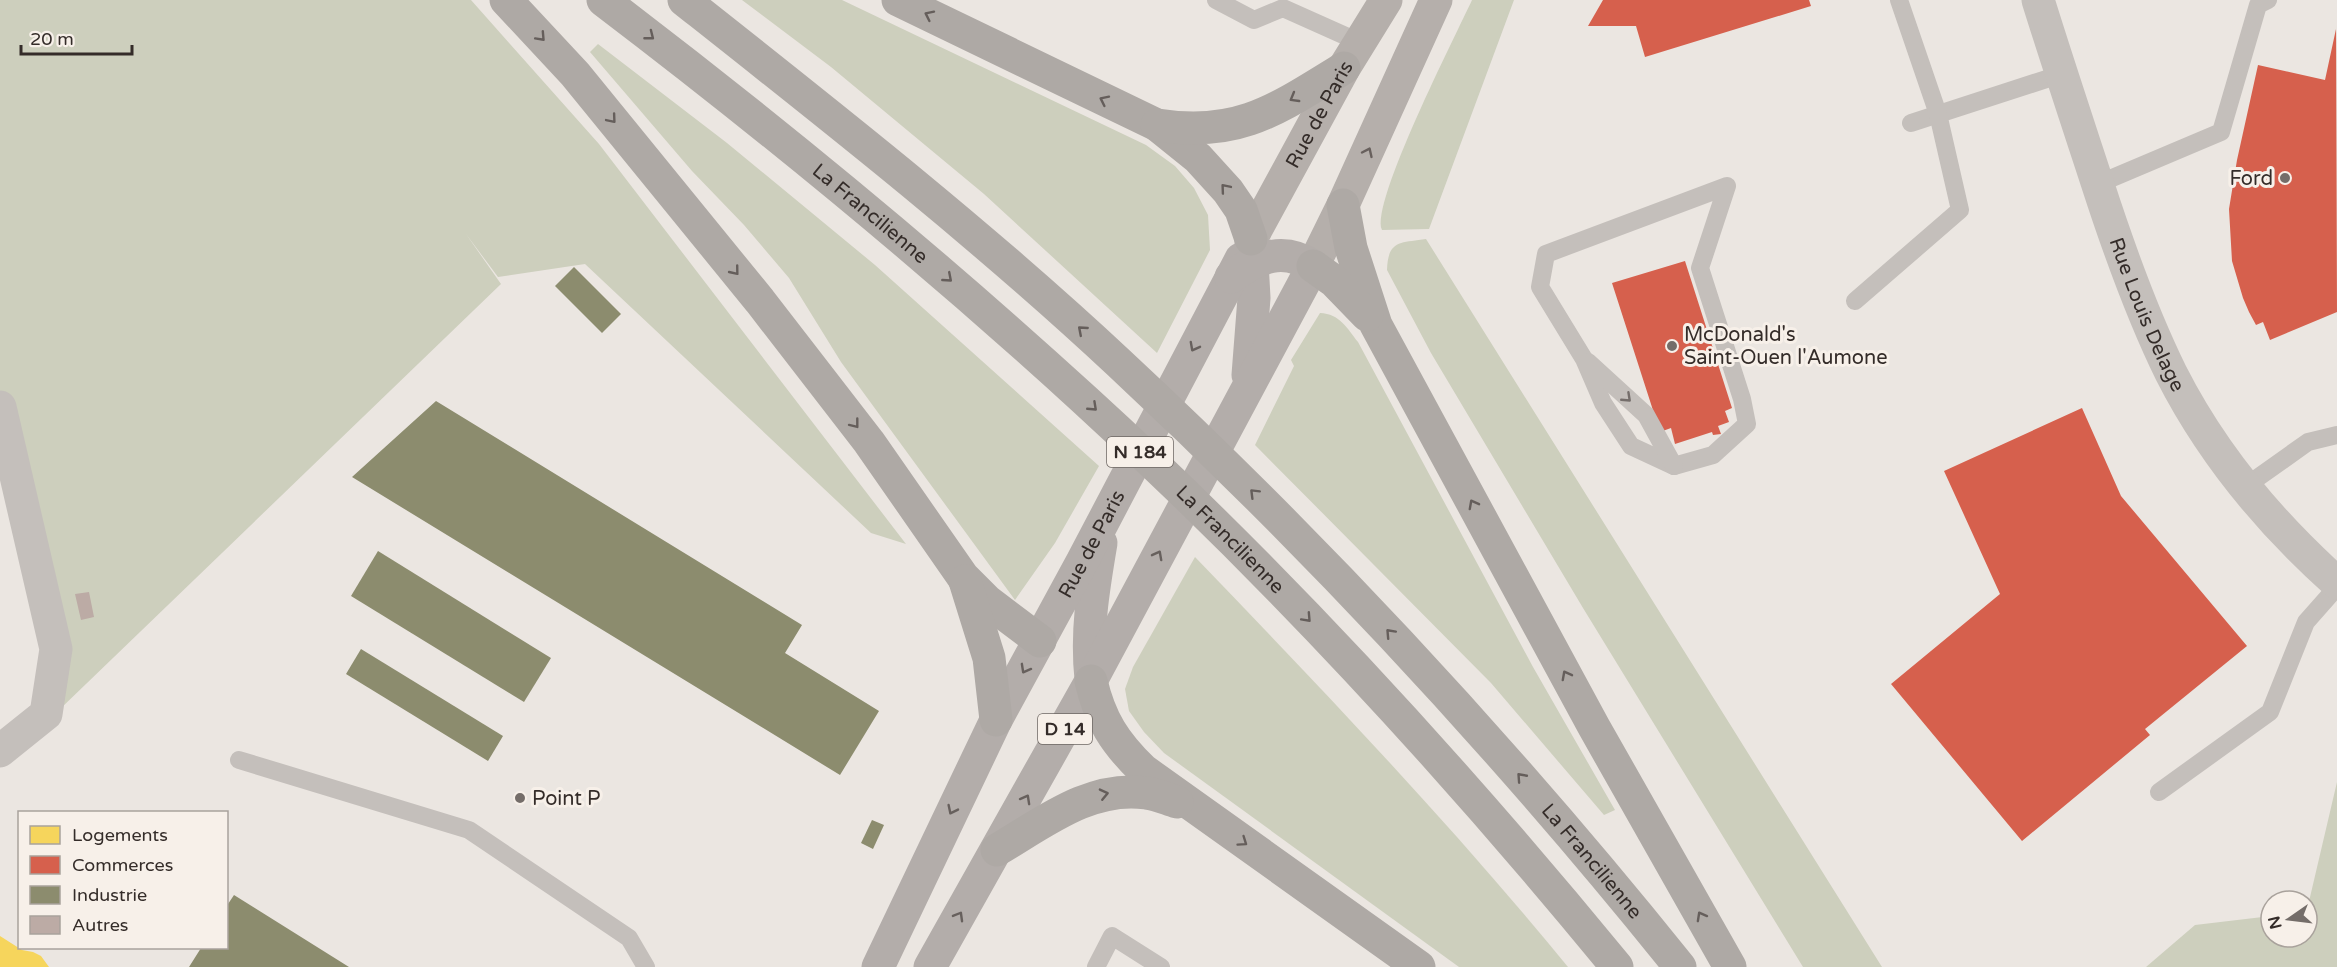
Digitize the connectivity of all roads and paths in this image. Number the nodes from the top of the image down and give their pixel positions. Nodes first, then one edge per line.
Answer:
1 (506, 0) edge
2 (603, 0) edge
3 (684, 0) edge
4 (898, 0) edge
5 (1216, 0) edge
6 (1386, 0) edge
7 (1436, 0) edge
8 (1899, 0) edge
9 (2038, 0) edge
10 (2268, 0) edge
11 (1352, 55) junction
12 (2062, 74) junction
13 (1938, 114) junction
14 (1911, 123) dead end
15 (1157, 125) junction
16 (2098, 183) junction
17 (1343, 206) junction
18 (1313, 266) junction
19 (1239, 269) junction
20 (1855, 301) dead end
21 (1376, 326) junction
22 (1262, 334) junction
23 (1584, 359) junction
24 (0, 407) edge
25 (2337, 435) edge
26 (1674, 466) junction
27 (2246, 486) junction
28 (1089, 569) junction
29 (963, 577) junction
30 (2337, 585) edge
31 (1040, 641) junction
32 (1094, 666) junction
33 (996, 720) junction
34 (0, 751) edge
35 (239, 760) dead end
36 (2159, 792) dead end
37 (1196, 808) junction
38 (998, 850) junction
39 (646, 967) edge
40 (878, 967) edge
41 (930, 967) edge
42 (1096, 967) edge
43 (1161, 967) edge
44 (1419, 967) edge
45 (1617, 967) edge
46 (1680, 967) edge
47 (1730, 967) edge

1 -> 29 highway
2 -> 45 highway, La Francilienne / N 184
46 -> 3 highway, La Francilienne / N 184
15 -> 4 highway
5 - 11 lane
6 - 11 main road, Rue de Paris
17 -> 7 main road, D 14
8 - 13 lane
9 - 12 street, Rue Louis Delage
10 - 16 lane
11 -> 15 highway
11 - 19 main road, Rue de Paris
12 - 13 lane
12 - 16 street, Rue Louis Delage
13 - 14 lane
13 - 20 lane
19 -> 15 highway
16 - 27 street, Rue Louis Delage
17 - 18 main road, D 14
17 - 21 highway
18 - 19 main road
18 - 21 highway
18 - 22 main road, D 14
19 - 22 main road
19 -> 28 main road, Rue de Paris
47 -> 21 highway
32 -> 22 main road, D 14
23 -> 26 lane
23 - 26 lane
23 - 26 lane
24 - 34 street
25 - 27 lane
27 - 30 street, Rue Louis Delage
28 - 31 main road, Rue de Paris
28 - 32 main road, Rue de Paris
29 - 31 highway
29 - 33 highway
30 - 36 lane
31 - 32 main road
31 -> 33 main road, Rue de Paris
32 - 37 highway
38 -> 32 main road, D 14
33 -> 40 main road, Rue de Paris
35 - 39 lane
38 -> 37 highway
37 -> 44 highway
41 -> 38 main road, D 14
42 - 43 lane

